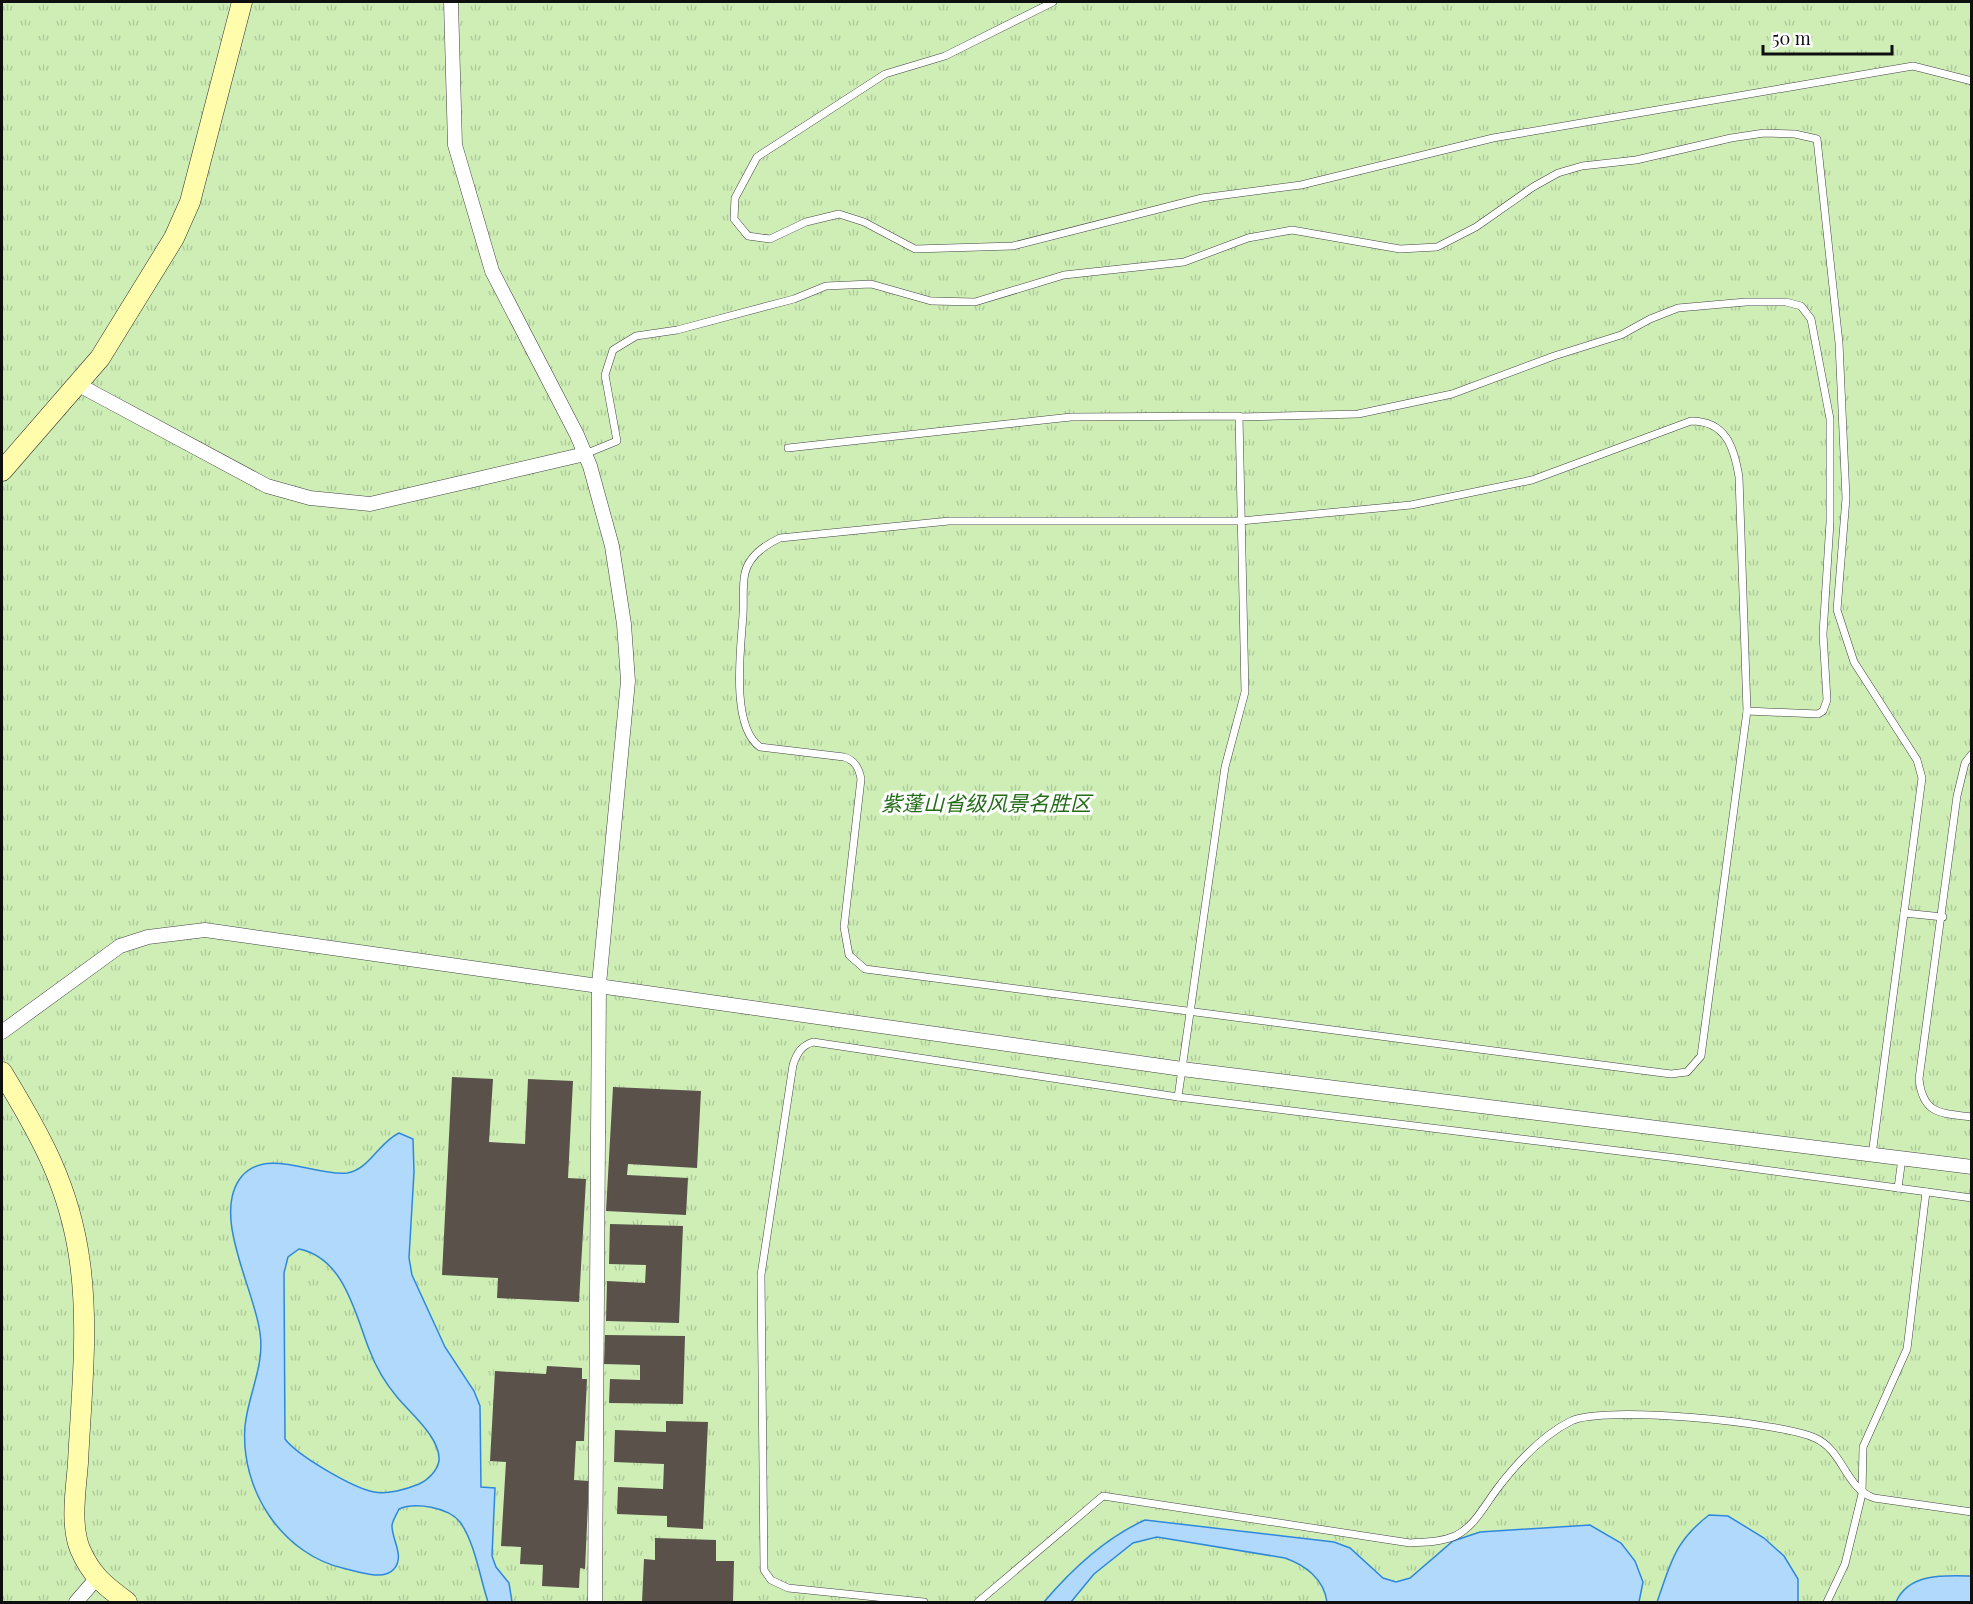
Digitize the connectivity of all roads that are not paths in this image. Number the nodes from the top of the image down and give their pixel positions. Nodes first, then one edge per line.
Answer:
1 (242, 2) edge
2 (451, 2) edge
3 (1053, 2) edge
4 (1971, 81) edge
5 (77, 384) junction
6 (1239, 417) junction
7 (788, 448) dead end
8 (585, 454) junction
9 (2, 471) edge
10 (1241, 521) junction
11 (1747, 711) junction
12 (1971, 754) edge
13 (1904, 913) junction
14 (1943, 917) junction
15 (599, 984) junction
16 (1190, 1012) junction
17 (2, 1032) edge
18 (1182, 1069) junction
19 (2, 1072) edge
20 (1178, 1097) junction
21 (1971, 1117) edge
22 (1872, 1155) junction
23 (1902, 1158) junction
24 (1971, 1167) edge
25 (1898, 1188) junction
26 (1926, 1192) junction
27 (1971, 1198) edge
28 (1862, 1494) junction
29 (1971, 1512) edge
30 (96, 1579) junction
31 (75, 1602) edge
32 (127, 1602) edge
33 (595, 1602) edge
34 (924, 1602) edge
35 (978, 1602) edge
36 (1827, 1602) edge

1 - 5 street
2 - 8 street
3 - 4 lane
5 - 8 street
5 - 9 street
6 - 7 lane
6 - 10 lane
6 - 11 lane
8 - 13 lane
8 - 15 street
10 - 11 lane
10 - 16 lane
10 - 16 lane
11 - 16 lane
12 - 14 lane
13 - 14 lane
13 - 22 lane
14 - 21 lane
15 - 17 street
15 - 18 street
15 - 33 street
16 - 18 lane
18 - 20 lane
18 - 22 street
19 - 30 street
20 - 25 lane
20 - 34 lane
22 - 23 street
23 - 24 street
23 - 25 lane
25 - 26 lane
26 - 27 lane
26 - 28 lane
28 - 29 lane
28 - 35 lane
28 - 36 lane
30 - 31 street
30 - 32 street

